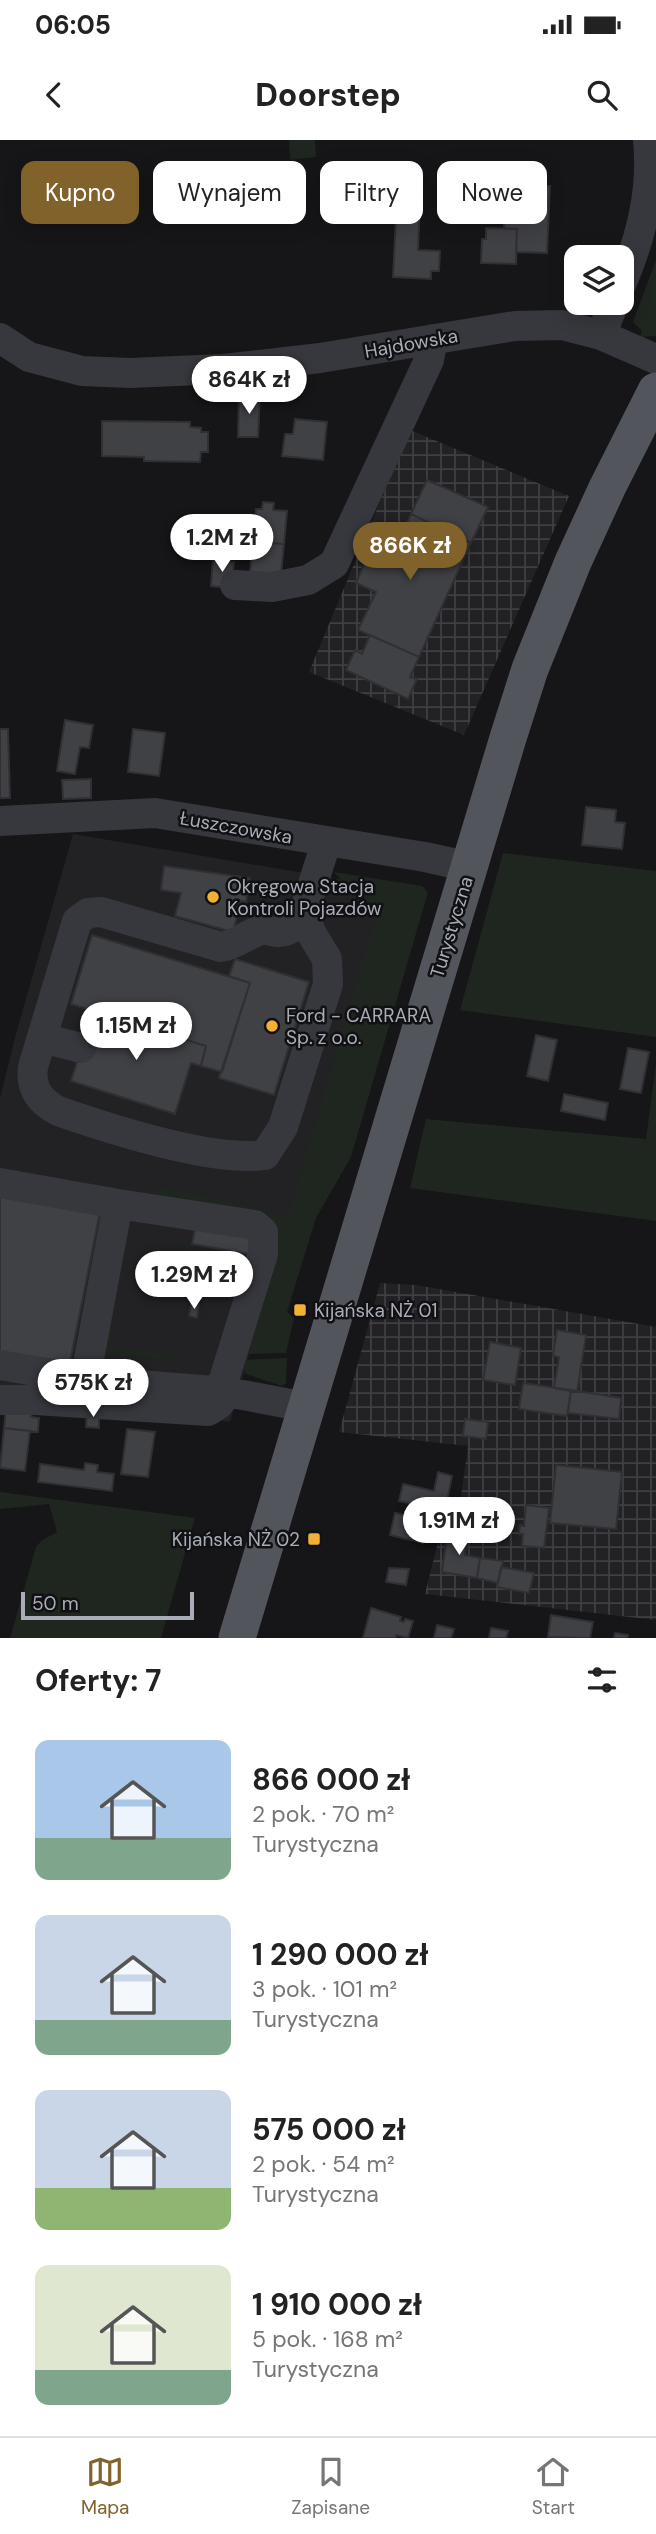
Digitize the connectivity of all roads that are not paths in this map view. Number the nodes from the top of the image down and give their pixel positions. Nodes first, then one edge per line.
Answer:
1 (648, 140) edge
2 (634, 252) edge
3 (609, 315) edge
4 (601, 335) junction
5 (0, 338) edge
6 (433, 339) junction
7 (656, 359) edge
8 (656, 391) edge
9 (235, 585) dead end
10 (0, 821) edge
11 (326, 843) junction
12 (470, 867) junction
13 (305, 909) junction
14 (42, 1038) junction
15 (81, 1048) dead end
16 (0, 1183) edge
17 (118, 1204) junction
18 (0, 1365) edge
19 (85, 1380) junction
20 (223, 1392) junction
21 (0, 1400) edge
22 (306, 1407) junction
23 (237, 1638) edge

1 - 2 street
3 - 4 street
4 - 6 street, Hajdowska
4 - 7 street, Hajdowska
5 - 6 street, Hajdowska
6 - 9 street
8 - 12 main road, Turystyczna
10 - 11 street, Łuszczowska
11 - 12 street, Łuszczowska
11 - 13 street
12 - 22 main road, Turystyczna
13 - 14 street
13 - 14 street
14 - 15 street
16 - 17 street
17 - 19 street
17 - 20 street
18 - 19 street
19 - 20 street
20 - 21 street
20 - 22 street
22 - 23 main road, Turystyczna

